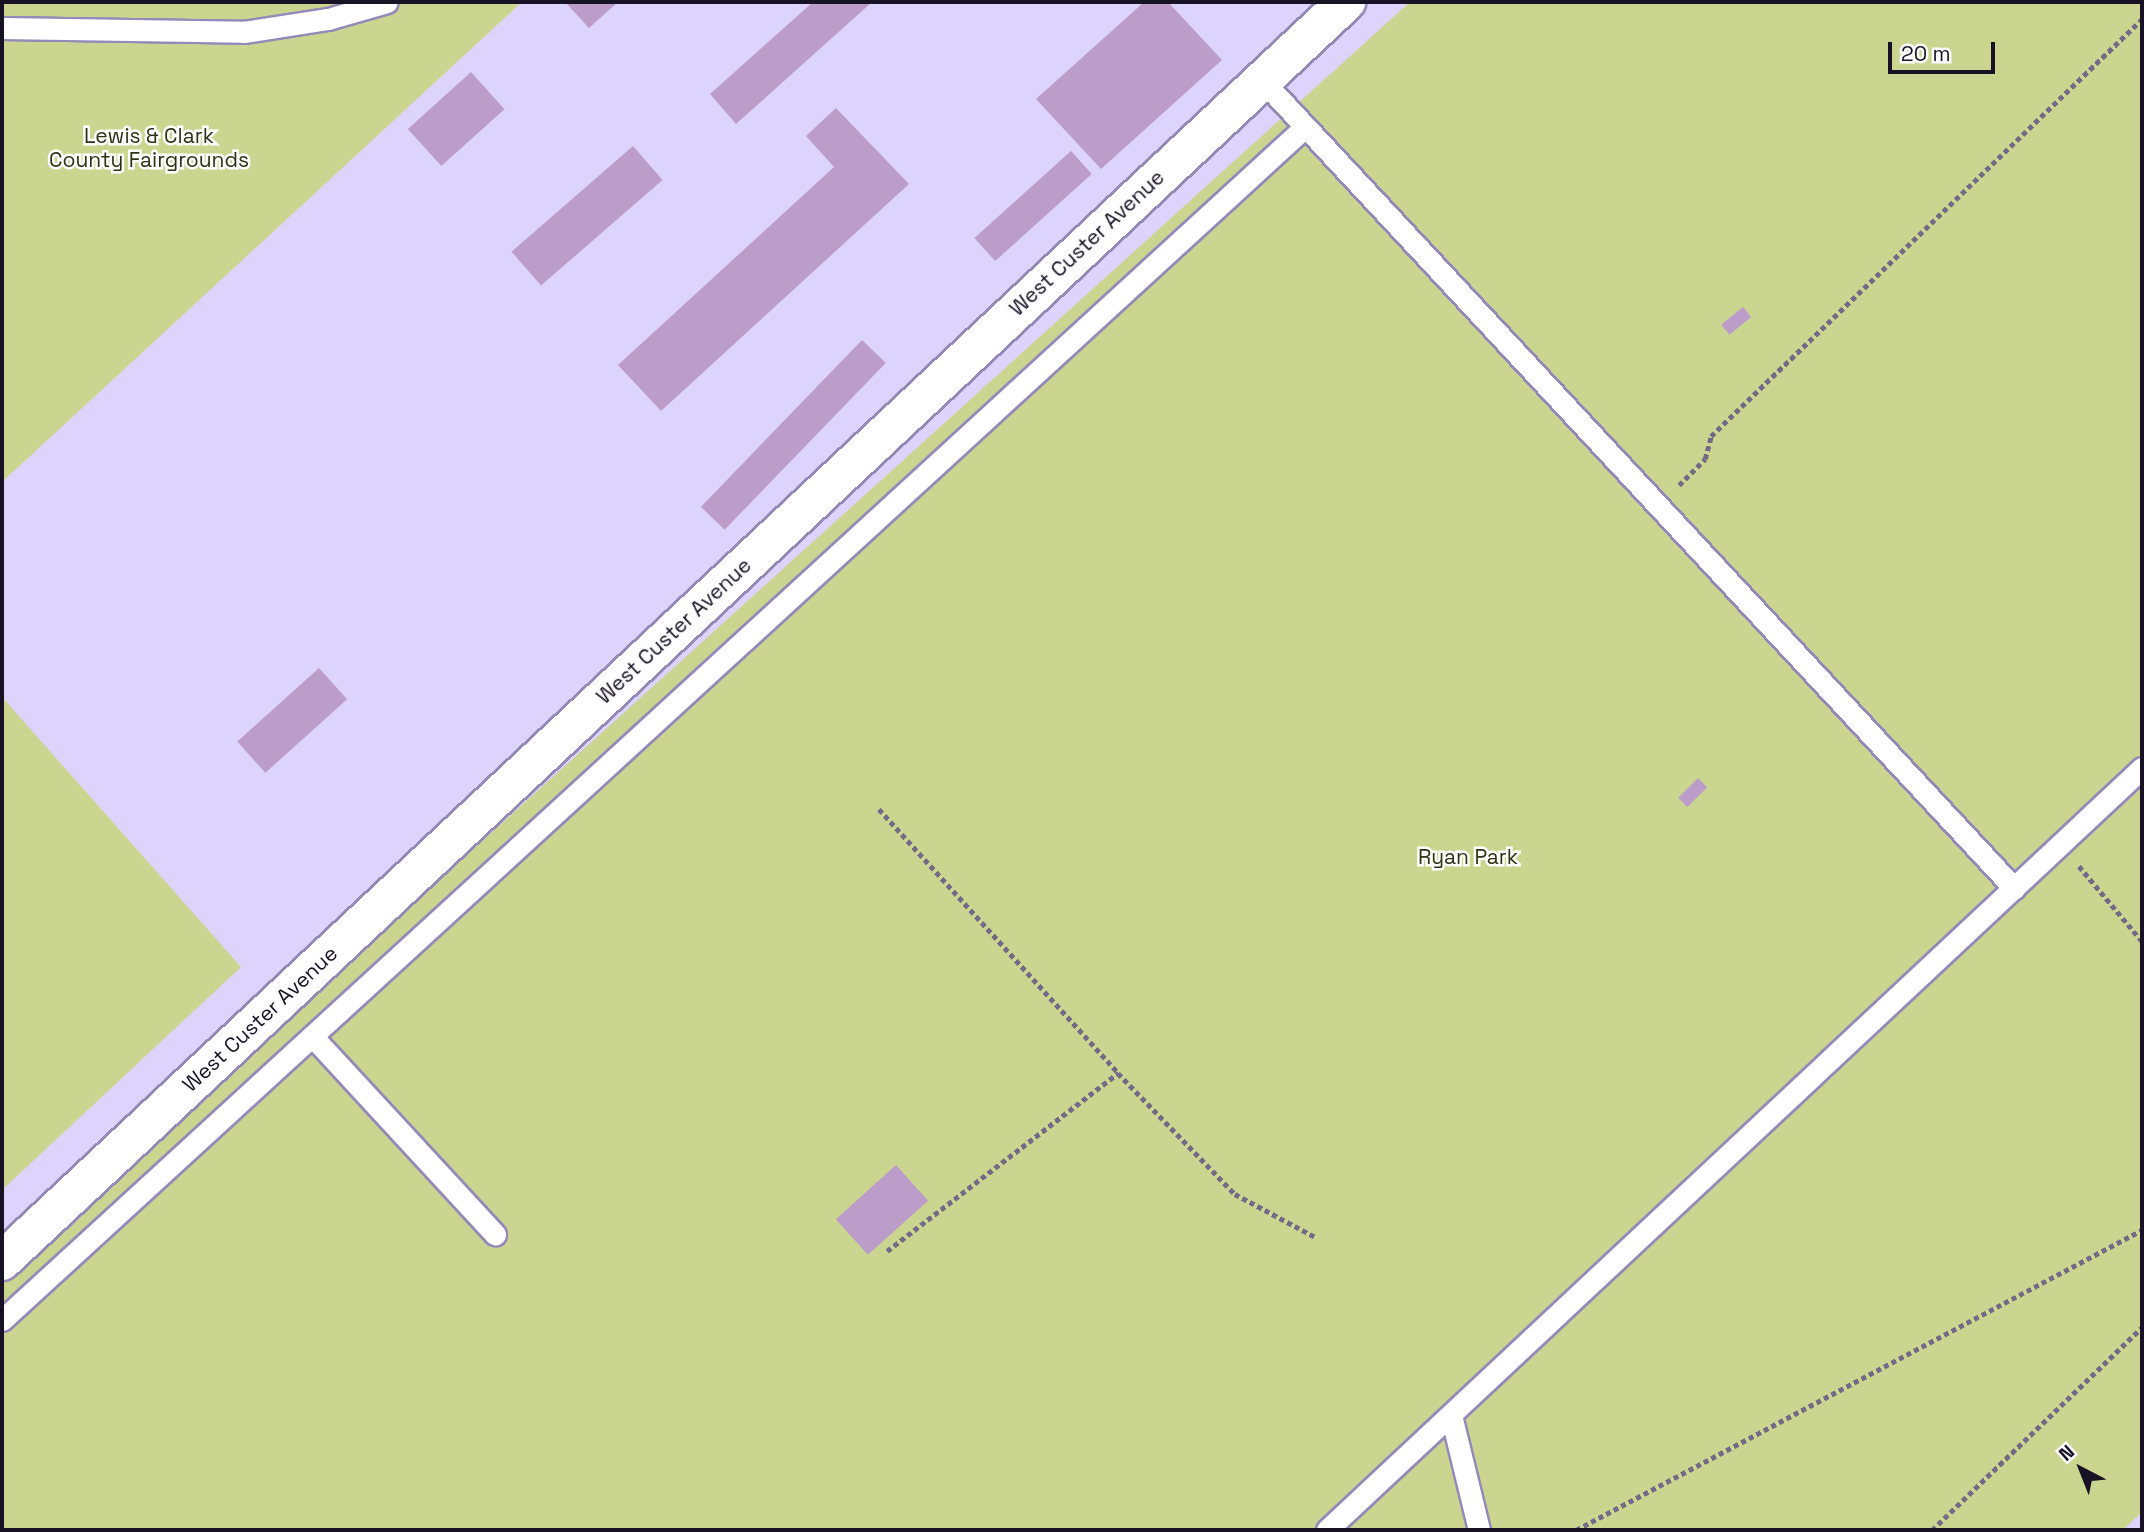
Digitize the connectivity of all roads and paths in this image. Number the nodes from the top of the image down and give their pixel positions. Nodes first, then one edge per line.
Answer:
1 (387, 2) edge
2 (1346, 2) edge
3 (2142, 19) edge
4 (2, 28) edge
5 (1262, 80) junction
6 (1305, 127) junction
7 (1658, 505) junction
8 (2142, 768) edge
9 (879, 809) dead end
10 (2060, 844) junction
11 (2014, 888) junction
12 (2142, 941) edge
13 (312, 1036) junction
14 (1118, 1073) junction
15 (2142, 1230) edge
16 (495, 1234) dead end
17 (1317, 1238) dead end
18 (887, 1251) dead end
19 (2, 1261) edge
20 (2, 1320) edge
21 (2142, 1327) edge
22 (1451, 1415) junction
23 (1327, 1530) edge
24 (1479, 1530) edge
25 (1576, 1530) edge
26 (1932, 1530) edge

1 - 4 lane
2 - 5 street, West Custer Avenue
3 - 7 path
5 - 6 lane
5 - 19 street, West Custer Avenue
6 - 7 lane
6 - 13 lane
7 - 11 lane
8 - 10 lane
9 - 14 path
10 - 11 lane
10 - 12 path
11 - 22 lane
13 - 16 lane
13 - 20 lane
14 - 17 path
14 - 18 path
15 - 25 path
21 - 26 path
22 - 23 lane
22 - 24 lane

